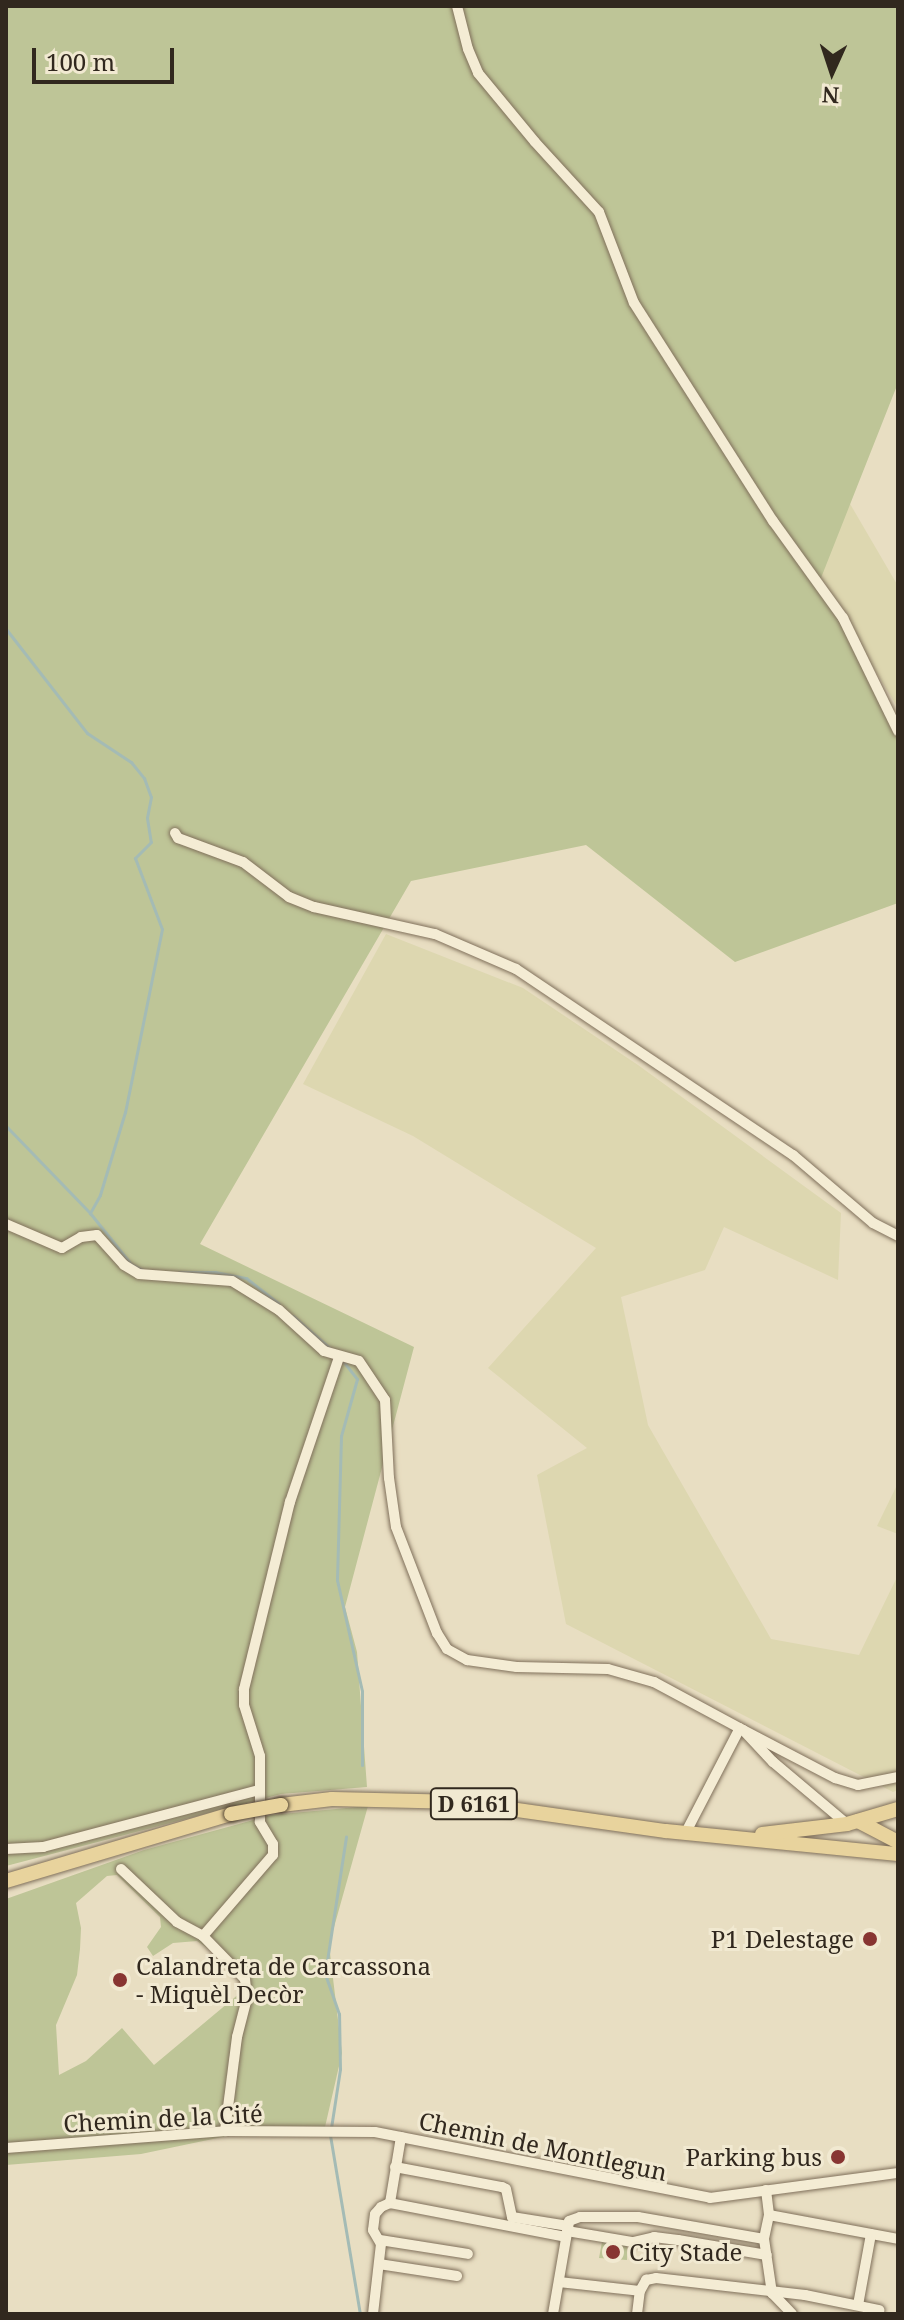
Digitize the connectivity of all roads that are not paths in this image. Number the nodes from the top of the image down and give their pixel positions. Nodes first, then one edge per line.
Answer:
1 (457, 6) edge
2 (898, 731) edge
3 (175, 833) dead end
4 (6, 1224) edge
5 (898, 1236) edge
6 (339, 1357) junction
7 (742, 1729) junction
8 (898, 1777) edge
9 (258, 1790) junction
10 (898, 1809) edge
11 (852, 1823) junction
12 (132, 1826) junction
13 (666, 1831) junction
14 (686, 1832) junction
15 (161, 1835) junction
16 (898, 1842) edge
17 (126, 1846) junction
18 (6, 1849) edge
19 (898, 1854) edge
20 (121, 1869) dead end
21 (6, 1881) edge
22 (203, 1936) junction
23 (225, 2131) junction
24 (322, 2131) joint
25 (401, 2137) junction
26 (6, 2148) edge
27 (395, 2167) junction
28 (898, 2173) edge
29 (766, 2190) junction
30 (390, 2203) junction
31 (769, 2215) junction
32 (568, 2229) junction
33 (871, 2234) junction
34 (764, 2239) junction
35 (898, 2239) edge
36 (380, 2240) junction
37 (468, 2254) dead end
38 (767, 2255) junction
39 (379, 2264) junction
40 (457, 2276) dead end
41 (559, 2282) junction
42 (640, 2291) junction
43 (772, 2293) junction
44 (858, 2305) junction
45 (879, 2310) dead end
46 (786, 2312) edge
47 (373, 2314) edge
48 (553, 2314) edge
49 (637, 2314) edge

1 - 2 street
3 - 5 street
4 - 6 street
6 - 7 street
6 - 9 street
7 - 8 street
7 - 11 street
7 - 14 street
9 - 12 street
9 - 22 street
10 - 11 main road, D 6161
11 - 14 main road, D 6161
11 - 16 main road
12 - 15 street
12 - 17 street
12 - 18 street
13 - 14 main road, D 6161
13 - 15 main road, D 6161, bridge
13 - 19 main road
15 - 17 main road, D 6161
17 - 21 main road, D 6161
20 - 22 street
22 - 23 street
23 - 24 street, Chemin de la Cité
23 - 26 street, Chemin de la Cité
24 - 25 street, Chemin de Montlegun
25 - 27 street
25 - 29 street, Chemin de Montlegun
27 - 30 street
27 - 32 street
28 - 29 street, Chemin de Montlegun
29 - 31 street
30 - 32 street
30 - 36 street
31 - 33 street
31 - 34 street
32 - 34 street
32 - 38 street
32 - 41 street
33 - 35 street
33 - 44 street
34 - 38 street
36 - 37 street
36 - 39 street
38 - 43 street
39 - 40 street
39 - 47 street
41 - 42 street
41 - 48 street
42 - 43 street
42 - 49 street
43 - 44 street
43 - 46 street
44 - 45 street

